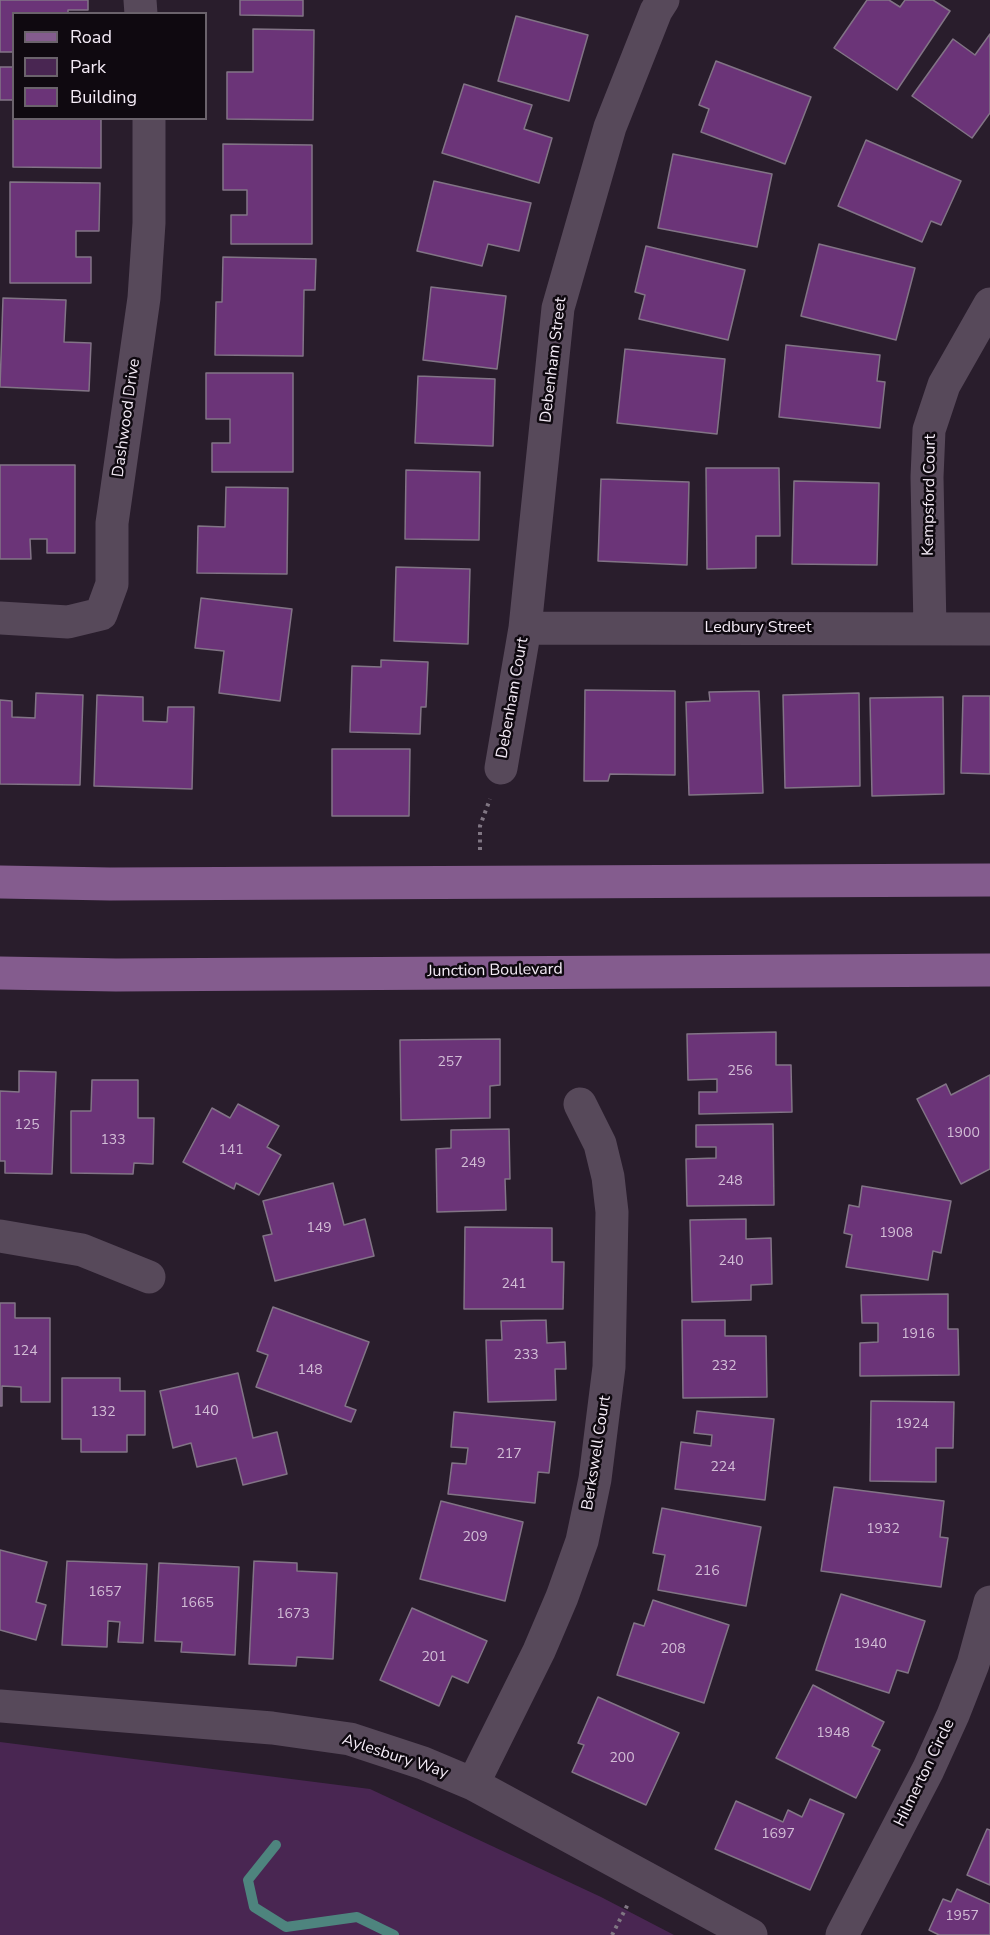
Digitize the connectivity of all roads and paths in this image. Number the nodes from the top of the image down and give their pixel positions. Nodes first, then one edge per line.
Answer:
1 (663, 0) edge
2 (149, 120) edge
3 (990, 304) edge
4 (0, 618) edge
5 (525, 628) junction
6 (930, 629) junction
7 (990, 629) edge
8 (501, 768) joint
9 (990, 880) edge
10 (0, 882) edge
11 (481, 883) junction
12 (990, 970) edge
13 (0, 973) edge
14 (580, 1104) dead end
15 (0, 1236) edge
16 (149, 1277) dead end
17 (990, 1604) edge
18 (0, 1706) edge
19 (473, 1784) junction
20 (751, 1935) edge
21 (842, 1935) edge

1 - 5 street, Debenham Street
2 - 4 street, Dashwood Drive
3 - 6 street, Kempsford Court
5 - 6 street, Ledbury Street
5 - 8 street, Debenham Court
6 - 7 street, Ledbury Street
8 - 11 path
9 - 11 main road
10 - 11 main road
12 - 13 main road, Junction Boulevard
14 - 19 street, Berkswell Court
15 - 16 street
17 - 21 street, Hilmerton Circle
18 - 19 street, Aylesbury Way
19 - 20 street, Aylesbury Way

